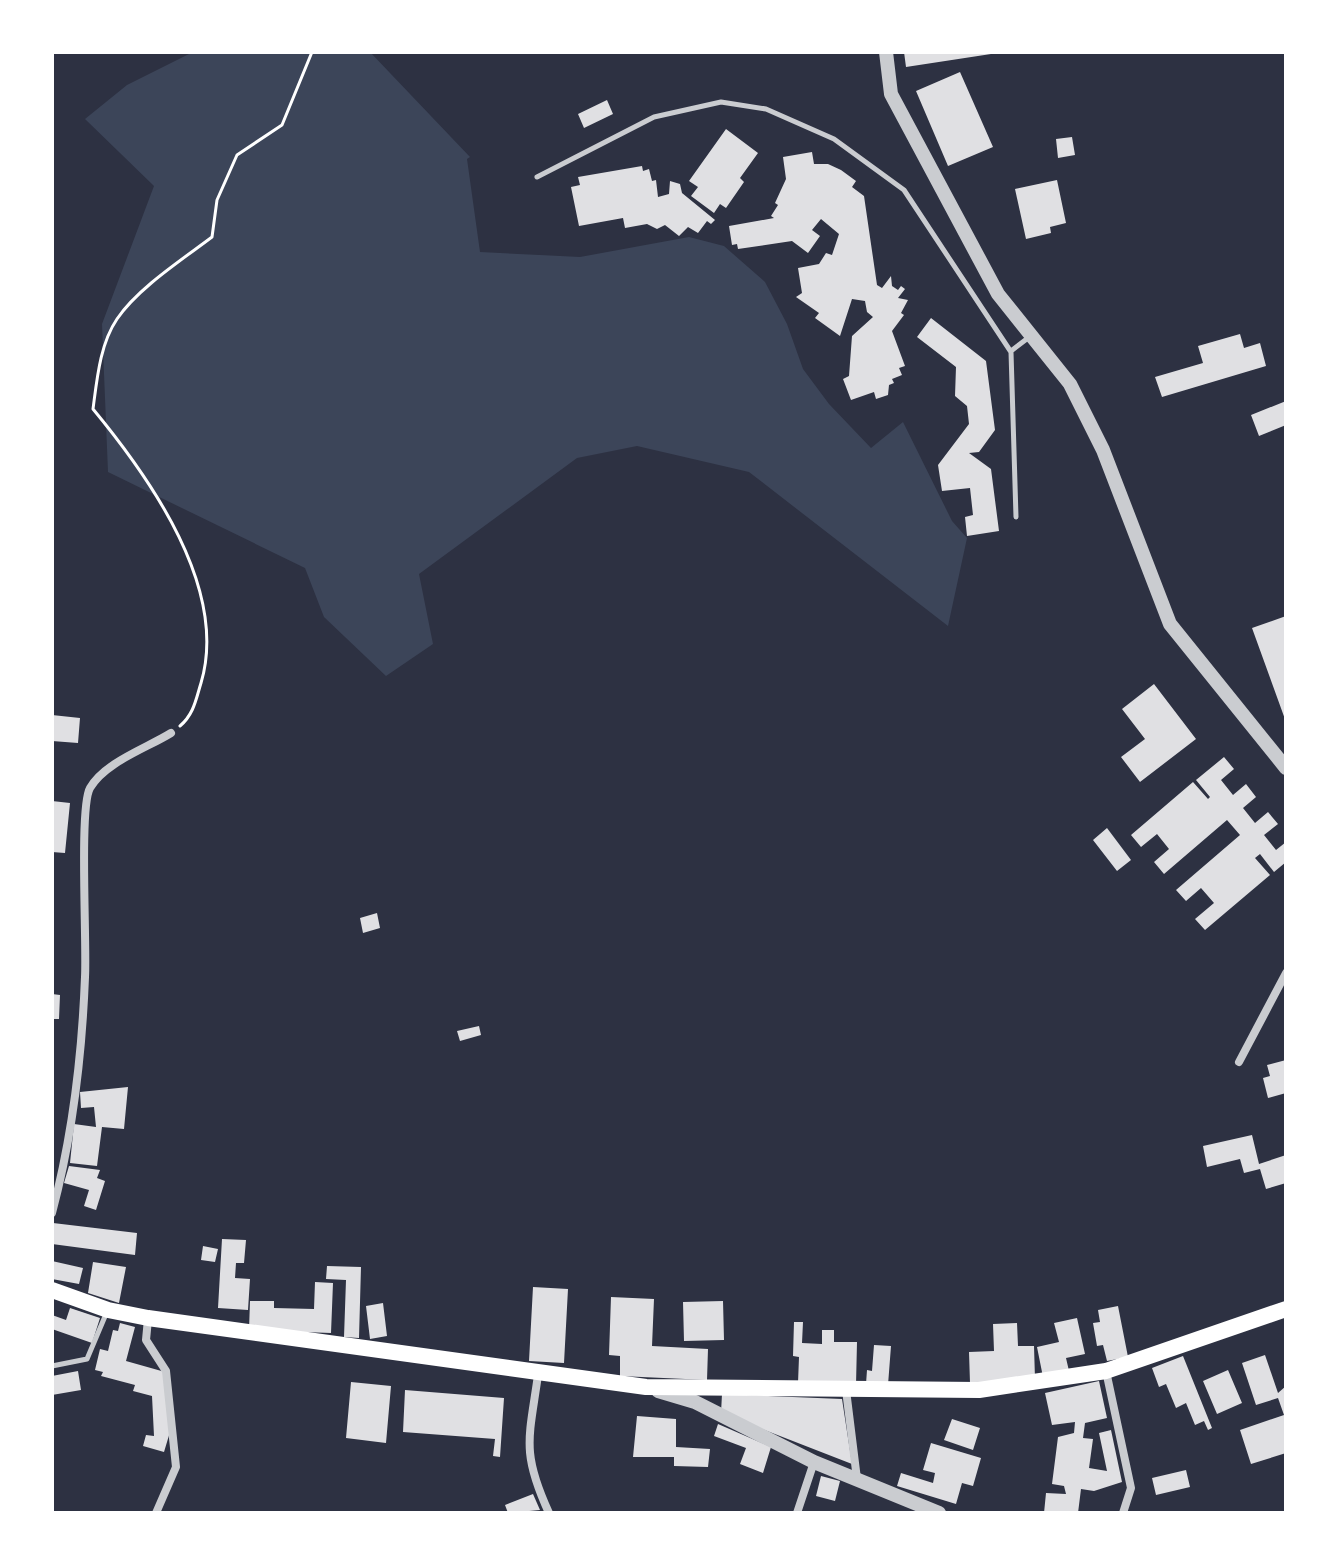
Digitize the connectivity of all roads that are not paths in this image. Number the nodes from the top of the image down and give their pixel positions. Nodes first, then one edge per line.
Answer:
1 (886, 52) edge
2 (537, 177) dead end
3 (1029, 337) junction
4 (1011, 352) junction
5 (1016, 517) dead end
6 (171, 733) road end
7 (1286, 768) edge
8 (1286, 973) edge
9 (1239, 1062) dead end
10 (52, 1213) edge
11 (52, 1290) edge
12 (1286, 1309) edge
13 (108, 1310) junction
14 (148, 1318) junction
15 (52, 1366) edge
16 (1106, 1371) junction
17 (538, 1375) junction
18 (646, 1387) junction
19 (846, 1390) junction
20 (814, 1462) junction
21 (857, 1479) junction
22 (156, 1513) edge
23 (549, 1513) edge
24 (797, 1513) edge
25 (939, 1513) edge
26 (1123, 1513) edge

1 - 3 street
2 - 4 lane
3 - 4 lane
3 - 7 street
4 - 5 lane
6 - 10 street
8 - 9 street
11 - 13 main road
12 - 16 main road
13 - 14 main road
13 - 15 lane
14 - 17 main road
14 - 22 street
16 - 19 main road
16 - 26 street
17 - 18 main road
17 - 23 street
18 - 19 main road
18 - 20 street
19 - 21 street
20 - 21 street
20 - 24 street
21 - 25 street

